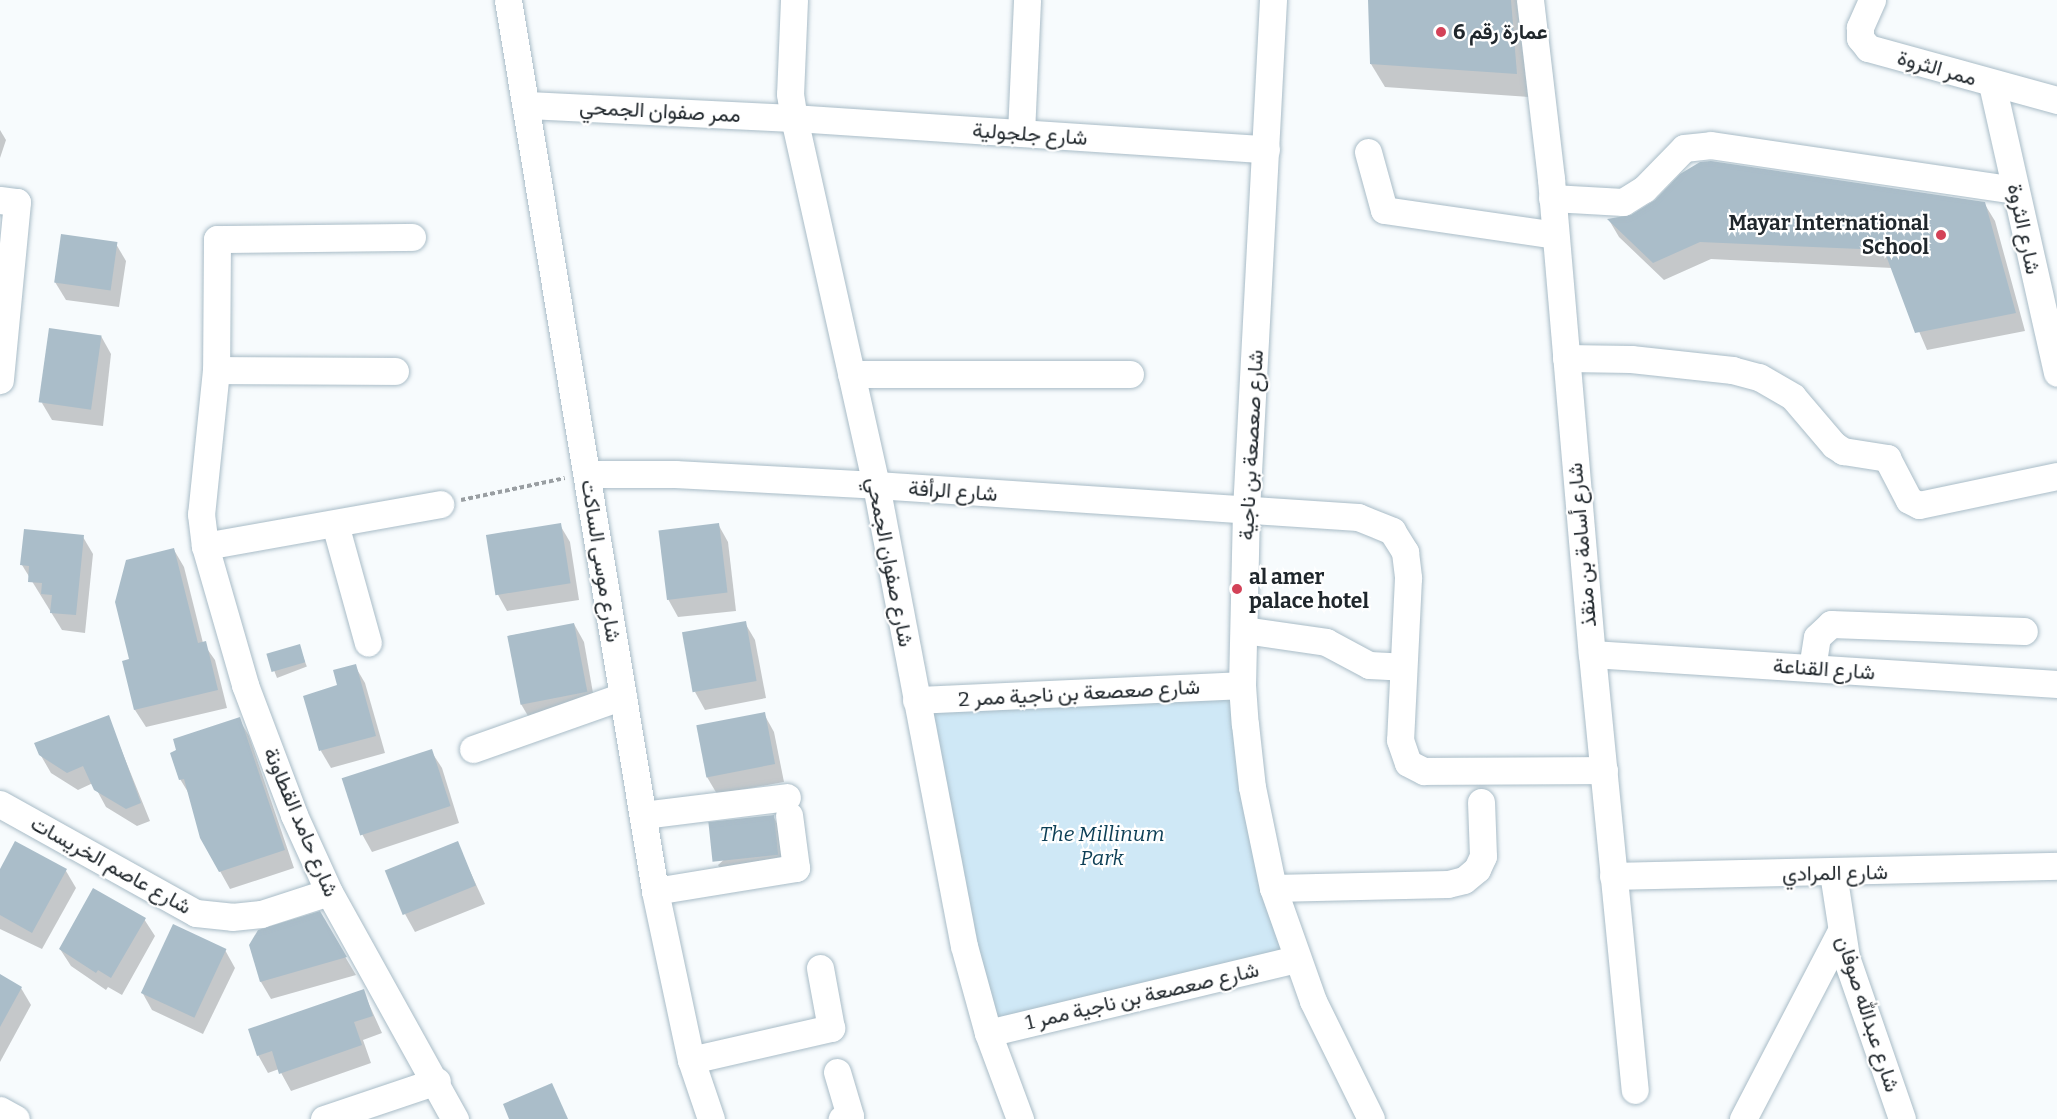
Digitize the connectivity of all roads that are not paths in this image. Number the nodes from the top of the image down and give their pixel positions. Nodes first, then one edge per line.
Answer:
1 (508, 0) edge
2 (794, 0) edge
3 (1028, 0) edge
4 (1273, 0) edge
5 (1530, 0) edge
6 (1872, 0) edge
7 (1992, 84) junction
8 (2057, 100) edge
9 (526, 105) junction
10 (794, 118) junction
11 (1021, 133) junction
12 (1266, 149) junction
13 (1368, 152) dead end
14 (2015, 190) junction
15 (1552, 198) junction
16 (0, 200) edge
17 (1555, 235) junction
18 (412, 237) dead end
19 (1566, 358) junction
20 (216, 370) junction
21 (395, 371) dead end
22 (2057, 373) edge
23 (851, 374) junction
24 (1130, 374) dead end
25 (0, 380) edge
26 (587, 474) junction
27 (2057, 476) edge
28 (876, 485) junction
29 (440, 504) road end
30 (1246, 510) junction
31 (335, 524) junction
32 (206, 546) junction
33 (1244, 630) junction
34 (2024, 631) dead end
35 (368, 643) dead end
36 (1592, 654) junction
37 (1403, 667) junction
38 (1812, 668) junction
39 (2057, 684) edge
40 (1242, 685) junction
41 (623, 696) junction
42 (916, 700) junction
43 (473, 749) dead end
44 (1604, 770) junction
45 (1481, 802) dead end
46 (0, 804) edge
47 (643, 815) junction
48 (2057, 866) edge
49 (1833, 873) junction
50 (1612, 876) junction
51 (1273, 888) junction
52 (655, 891) junction
53 (329, 892) junction
54 (1841, 931) junction
55 (1296, 959) junction
56 (820, 968) dead end
57 (988, 1033) junction
58 (691, 1060) junction
59 (837, 1072) dead end
60 (437, 1081) junction
61 (1635, 1090) dead end
62 (0, 1110) edge
63 (16, 1119) edge
64 (324, 1119) edge
65 (455, 1119) edge
66 (711, 1119) edge
67 (842, 1119) edge
68 (1020, 1119) edge
69 (1371, 1119) edge
70 (1743, 1119) edge
71 (1902, 1119) edge

1 - 9 street, شارع موسى الساكت
2 - 10 street, شارع صفوان الجمحي
3 - 11 street
4 - 12 street, شارع صعصعة بن ناجية
5 - 15 street, شارع أسامة بن منقذ
6 - 7 street, ممر الثروة
7 - 8 street, ممر الثروة
7 - 14 street, شارع الثروة
9 - 10 street, ممر صفوان الجمحي
9 - 26 street, شارع موسى الساكت
10 - 11 street, شارع جلجولية
10 - 23 street, شارع صفوان الجمحي
11 - 12 street, شارع جلجولية
12 - 30 street, شارع صعصعة بن ناجية
13 - 17 street
14 - 15 street
14 - 22 street, شارع الثروة
15 - 17 street, شارع أسامة بن منقذ
16 - 25 street
17 - 19 street, شارع أسامة بن منقذ
18 - 20 street, شارع حامد القطاونة
19 - 27 street
19 - 36 street, شارع أسامة بن منقذ
20 - 21 street
20 - 32 street, شارع حامد القطاونة
23 - 24 street
23 - 28 street, شارع صفوان الجمحي
26 - 28 street, شارع الرأفة
26 - 41 street, شارع موسى الساكت
28 - 30 street, شارع الرأفة
28 - 42 street, شارع صفوان الجمحي
29 - 31 street
30 - 33 street, شارع صعصعة بن ناجية
30 - 37 street, شارع الرأفة
31 - 32 street
31 - 35 street
32 - 53 street, شارع حامد القطاونة
33 - 37 street
33 - 40 street, شارع صعصعة بن ناجية
34 - 38 street
36 - 38 street, شارع القناعة
36 - 44 street, شارع أسامة بن منقذ
37 - 44 street, شارع الرأفة
38 - 39 street, شارع القناعة
40 - 42 street, شارع صعصعة بن ناجية ممر 2
40 - 51 street, شارع صعصعة بن ناجية
41 - 43 street
41 - 47 street, شارع موسى الساكت
42 - 57 street, شارع صفوان الجمحي
44 - 50 street, شارع أسامة بن منقذ
45 - 51 street
46 - 53 street, شارع عاصم الخريسات
47 - 52 street, شارع موسى الساكت
47 - 52 street
48 - 49 street, شارع المرادي
49 - 50 street, شارع المرادي
49 - 54 street, شارع عبدالله صوفان
50 - 61 street, شارع أسامة بن منقذ
51 - 55 street, شارع صعصعة بن ناجية
52 - 58 street, شارع موسى الساكت
53 - 60 street, شارع حامد القطاونة
54 - 70 street
54 - 71 street, شارع عبدالله صوفان
55 - 57 street, شارع صعصعة بن ناجية ممر 1
55 - 69 street, شارع صعصعة بن ناجية
56 - 58 street
57 - 68 street, شارع صفوان الجمحي
58 - 66 street, شارع موسى الساكت
59 - 67 street
60 - 64 street
60 - 65 street, شارع حامد القطاونة
62 - 63 street

